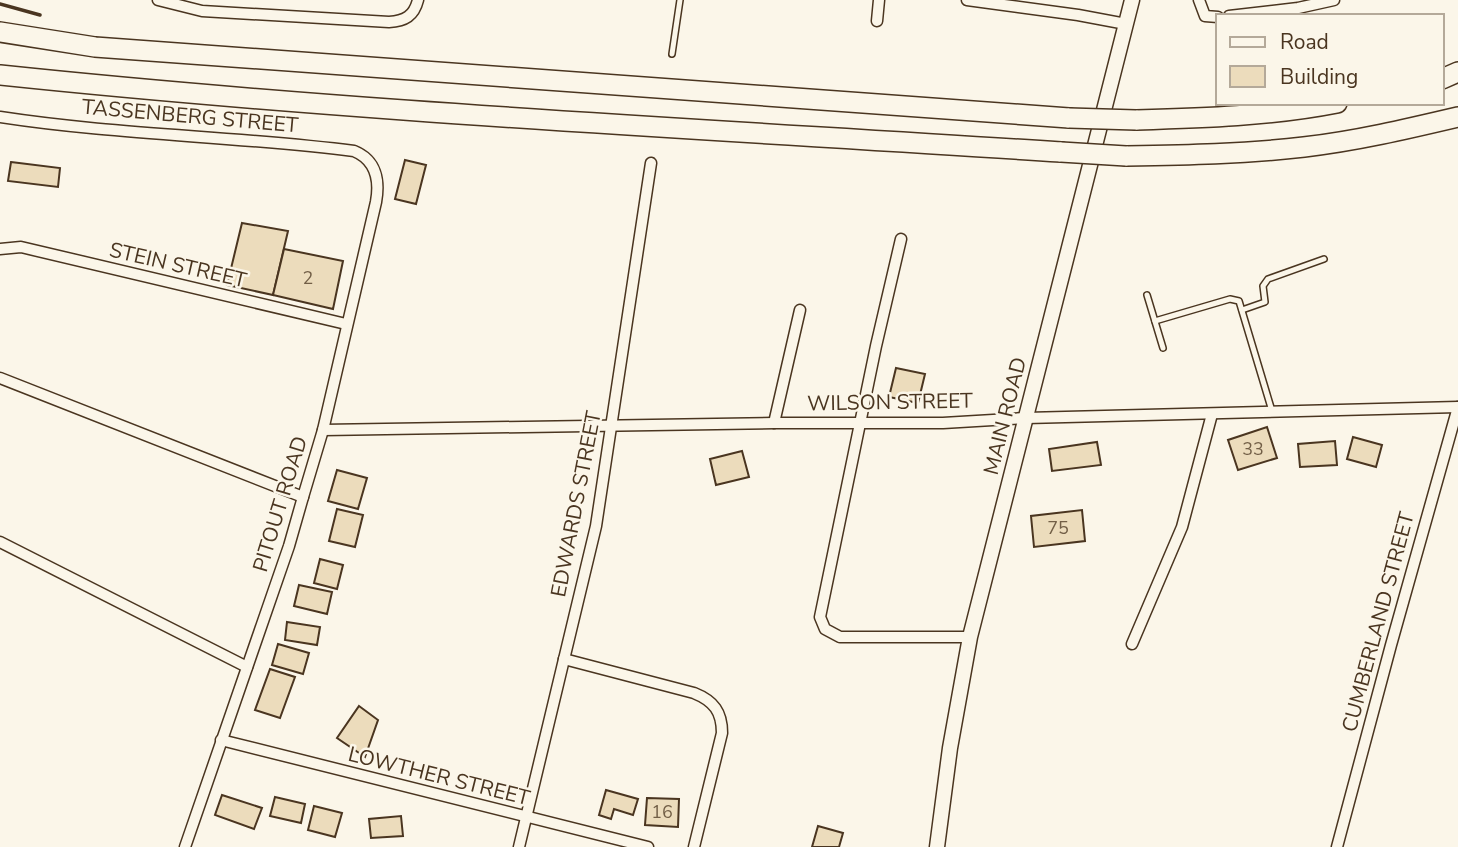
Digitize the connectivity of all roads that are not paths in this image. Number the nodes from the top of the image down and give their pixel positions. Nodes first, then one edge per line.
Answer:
1 (158, 0) edge
2 (418, 0) edge
3 (680, 0) edge
4 (879, 0) edge
5 (967, 0) edge
6 (1132, 0) edge
7 (1199, 0) edge
8 (1334, 0) edge
9 (1246, 14) edge
10 (1216, 17) edge
11 (877, 21) dead end
12 (1126, 24) junction
13 (0, 32) edge
14 (672, 54) dead end
15 (0, 75) edge
16 (1327, 105) edge
17 (0, 117) edge
18 (1458, 117) edge
19 (651, 163) dead end
20 (371, 164) joint
21 (901, 239) dead end
22 (0, 249) edge
23 (1324, 260) dead end
24 (1147, 295) dead end
25 (800, 310) dead end
26 (1242, 310) junction
27 (1155, 321) junction
28 (346, 324) junction
29 (1163, 348) dead end
30 (0, 378) edge
31 (1458, 407) edge
32 (1272, 411) junction
33 (1212, 414) junction
34 (1026, 418) junction
35 (774, 422) junction
36 (861, 423) junction
37 (611, 426) junction
38 (323, 430) junction
39 (303, 497) junction
40 (0, 542) edge
41 (970, 637) junction
42 (1132, 644) dead end
43 (564, 659) junction
44 (247, 667) junction
45 (221, 740) junction
46 (526, 818) junction
47 (185, 847) edge
48 (519, 847) edge
49 (648, 847) edge
50 (694, 847) edge
51 (937, 847) edge
52 (1337, 847) edge

1 - 2 street
3 - 14 lane
4 - 11 street
5 - 12 street
6 - 12 street, MAIN ROAD
7 - 10 street
8 - 9 street
12 - 34 street, MAIN ROAD
13 - 16 highway, bridge
15 - 18 highway, bridge
17 - 20 street, TASSENBERG STREET
19 - 37 street, EDWARDS STREET
20 - 28 street, PITOUT ROAD
21 - 36 street
22 - 28 street, STEIN STREET
23 - 26 lane
24 - 27 lane
25 - 35 street
26 - 27 lane
26 - 32 lane
27 - 29 lane
28 - 38 street, PITOUT ROAD
30 - 39 street
31 - 32 street, WILSON STREET
31 - 52 street, CUMBERLAND STREET
32 - 33 street, WILSON STREET
33 - 34 street, WILSON STREET
33 - 42 street
34 - 36 street, WILSON STREET
34 - 41 street, MAIN ROAD
35 - 36 street, WILSON STREET
35 - 37 street, WILSON STREET
36 - 41 street
37 - 38 street, WILSON STREET
37 - 43 street, EDWARDS STREET
38 - 39 street, PITOUT ROAD
39 - 44 street, PITOUT ROAD
40 - 44 street
41 - 51 street, MAIN ROAD
43 - 46 street, EDWARDS STREET
43 - 50 street
44 - 45 street, PITOUT ROAD
45 - 46 street, LOWTHER STREET
45 - 47 street, PITOUT ROAD
46 - 48 street, EDWARDS STREET
46 - 49 street, LOWTHER STREET

